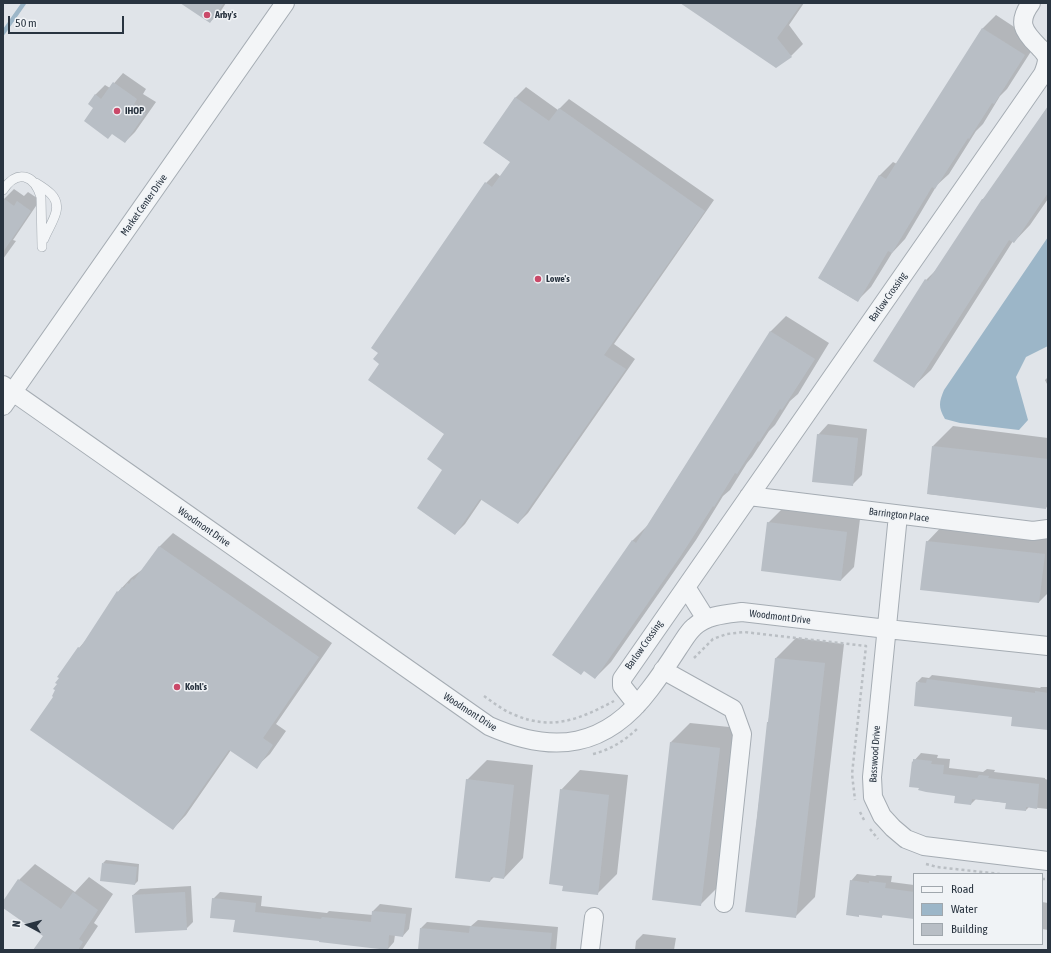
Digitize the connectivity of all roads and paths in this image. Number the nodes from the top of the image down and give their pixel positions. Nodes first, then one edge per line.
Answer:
1 (285, 3) edge
2 (1031, 3) edge
3 (34, 182) junction
4 (3, 190) edge
5 (6, 395) edge
6 (749, 496) junction
7 (898, 515) junction
8 (1048, 529) edge
9 (686, 587) junction
10 (706, 619) junction
11 (886, 630) junction
12 (866, 646) dead end
13 (1048, 646) edge
14 (694, 658) dead end
15 (663, 670) junction
16 (484, 696) dead end
17 (614, 701) dead end
18 (637, 705) junction
19 (1048, 861) edge
20 (724, 903) dead end
21 (594, 917) dead end
22 (590, 950) edge

1 - 5 street, Market Center Drive
2 - 6 street, Barlow Crossing
3 - 3 lane
3 - 4 lane
5 - 18 street, Woodmont Drive
6 - 7 street, Barrington Place
6 - 9 street, Barlow Crossing
7 - 8 street, Barrington Place
7 - 11 street, Basswood Drive
9 - 10 street
9 - 18 street, Barlow Crossing
10 - 11 street, Woodmont Drive
10 - 15 street, Woodmont Drive
11 - 13 street, Woodmont Drive
11 - 19 street, Basswood Drive
12 - 14 path
15 - 18 street, Woodmont Drive
15 - 20 street
16 - 17 path
21 - 22 street

